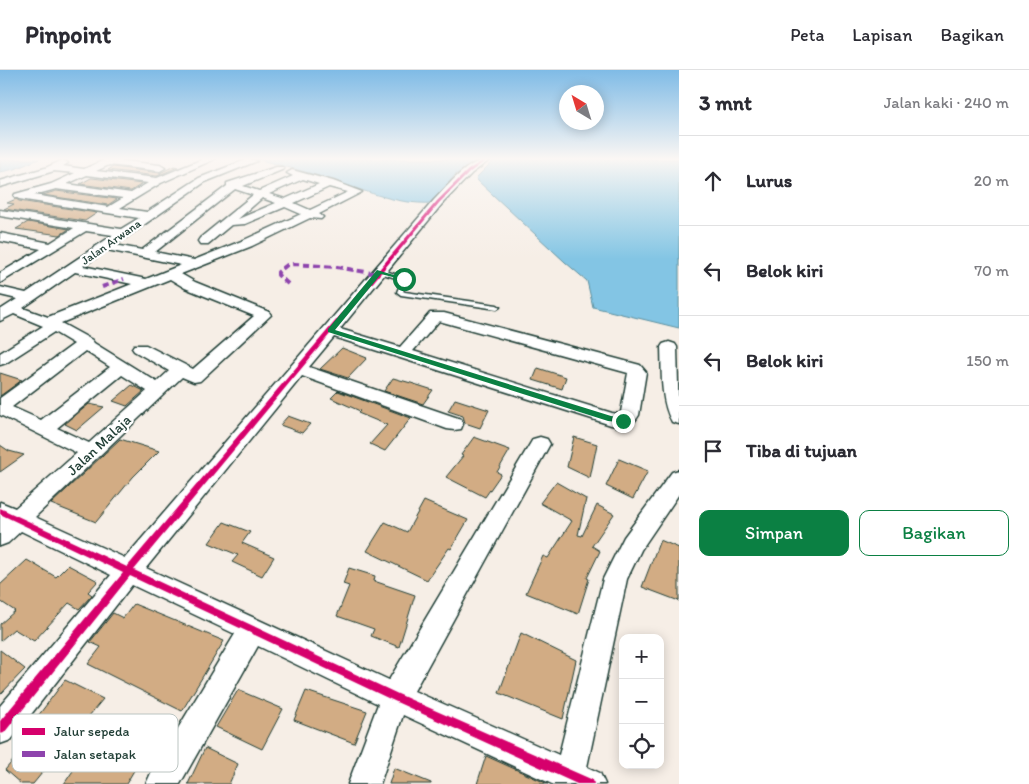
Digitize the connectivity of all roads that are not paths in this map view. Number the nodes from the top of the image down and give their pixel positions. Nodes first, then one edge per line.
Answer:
1 (31, 192) edge
2 (104, 192) edge
3 (139, 192) edge
4 (184, 192) edge
5 (225, 192) edge
6 (252, 192) edge
7 (266, 192) edge
8 (307, 192) edge
9 (357, 192) edge
10 (446, 192) edge
11 (260, 195) junction
12 (133, 196) junction
13 (284, 202) junction
14 (110, 210) junction
15 (0, 213) edge
16 (311, 214) junction
17 (13, 216) junction
18 (148, 216) junction
19 (323, 220) dead end
20 (229, 221) junction
21 (0, 222) edge
22 (84, 227) junction
23 (122, 233) junction
24 (170, 234) junction
25 (0, 237) edge
26 (196, 240) junction
27 (104, 246) junction
28 (52, 247) junction
29 (237, 247) junction
30 (144, 254) junction
31 (0, 261) edge
32 (194, 264) junction
33 (22, 266) junction
34 (73, 268) junction
35 (379, 272) junction
36 (171, 274) junction
37 (0, 279) edge
38 (148, 283) junction
39 (0, 291) edge
40 (30, 298) junction
41 (497, 307) dead end
42 (6, 313) edge
43 (51, 324) junction
44 (331, 331) junction
45 (86, 343) junction
46 (669, 346) dead end
47 (140, 348) dead end
48 (403, 352) junction
49 (0, 360) edge
50 (121, 367) junction
51 (297, 369) junction
52 (180, 370) junction
53 (158, 390) junction
54 (676, 399) edge
55 (0, 408) edge
56 (679, 418) edge
57 (454, 424) dead end
58 (44, 428) junction
59 (540, 444) dead end
60 (91, 452) junction
61 (679, 478) edge
62 (6, 523) edge
63 (128, 572) junction
64 (252, 630) junction
65 (395, 697) junction
66 (12, 714) edge
67 (12, 714) edge
68 (0, 729) edge
69 (178, 757) edge
70 (169, 772) edge
71 (575, 781) edge
72 (162, 784) edge
73 (364, 784) edge

1 - 14 street
2 - 12 street
3 - 12 street
4 - 18 street, Jalan Arwana
5 - 24 street
6 - 11 street
7 - 11 street
8 - 13 street
9 - 16 street
10 - 35 street
11 - 13 street
11 - 20 street
12 - 14 street
13 - 16 street
13 - 20 street
14 - 18 street
15 - 17 street
16 - 19 street
16 - 29 street
17 - 21 street
17 - 22 street
18 - 23 street, Jalan Arwana
20 - 26 street
22 - 23 street
22 - 28 street
23 - 27 street, Jalan Arwana
24 - 26 street
24 - 30 street
25 - 28 street
26 - 29 street
27 - 30 street
27 - 34 street, Jalan Arwana
28 - 33 street
29 - 32 street
30 - 32 street
31 - 33 street
32 - 36 street
33 - 37 street
34 - 38 street
34 - 40 street, Jalan Arwana
35 - 41 lane
35 - 44 street
36 - 38 street
36 - 52 street
38 - 43 street
39 - 40 street
40 - 42 street, Jalan Arwana
42 - 43 street
43 - 45 street
43 - 49 street
44 - 48 street
44 - 51 street
45 - 50 street
45 - 55 street
46 - 54 street
47 - 52 street
48 - 48 street
50 - 53 street
50 - 58 street
51 - 57 street
51 - 63 street
52 - 53 street, Jalan Malaja
53 - 60 street, Jalan Malaja
54 - 56 street
55 - 58 street
58 - 60 street
59 - 65 street
60 - 62 street, Jalan Malaja
61 - 71 street
62 - 63 street
63 - 64 street
63 - 66 street
64 - 65 street
64 - 69 street
65 - 71 street
65 - 73 street
67 - 68 street
70 - 72 street

